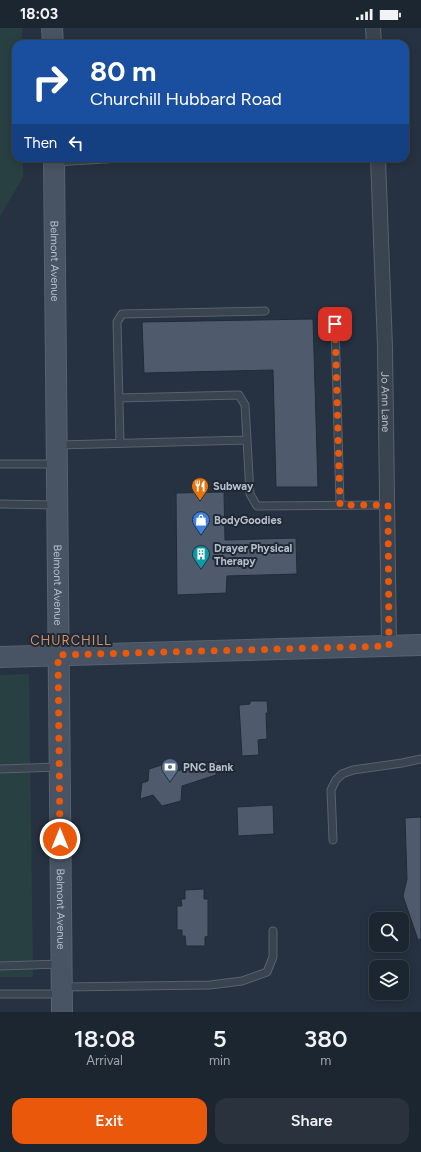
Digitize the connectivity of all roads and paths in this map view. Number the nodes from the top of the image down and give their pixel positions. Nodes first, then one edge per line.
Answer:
1 (52, 28) edge
2 (373, 28) edge
3 (53, 40) edge
4 (374, 40) edge
5 (54, 162) edge
6 (378, 162) edge
7 (265, 311) dead end
8 (335, 324) dead end
9 (119, 398) junction
10 (246, 440) junction
11 (120, 444) junction
12 (57, 445) junction
13 (0, 464) edge
14 (57, 464) junction
15 (0, 504) edge
16 (57, 505) junction
17 (340, 505) junction
18 (388, 505) junction
19 (389, 646) junction
20 (421, 646) edge
21 (58, 655) junction
22 (0, 657) edge
23 (421, 759) edge
24 (60, 767) junction
25 (0, 769) edge
26 (333, 840) dead end
27 (274, 931) dead end
28 (61, 964) junction
29 (0, 966) edge
30 (0, 994) edge
31 (62, 998) edge

1 - 3 main road
2 - 4 street
5 - 12 main road, Belmont Avenue
6 - 18 street, Jo Ann Lane
7 - 9 lane
8 - 17 lane
9 - 10 lane
9 - 11 lane
10 - 11 lane
10 - 17 lane
11 - 12 lane
12 - 14 main road, Belmont Avenue
13 - 14 lane
14 - 16 main road, Belmont Avenue
15 - 16 lane
16 - 21 main road, Belmont Avenue
17 - 18 lane
18 - 19 street, Jo Ann Lane
19 - 20 main road
19 - 21 main road
21 - 22 main road
21 - 24 main road, Belmont Avenue
23 - 26 lane
24 - 25 lane
24 - 28 main road, Belmont Avenue
27 - 31 lane
28 - 29 lane
28 - 31 main road, Belmont Avenue
30 - 31 lane

